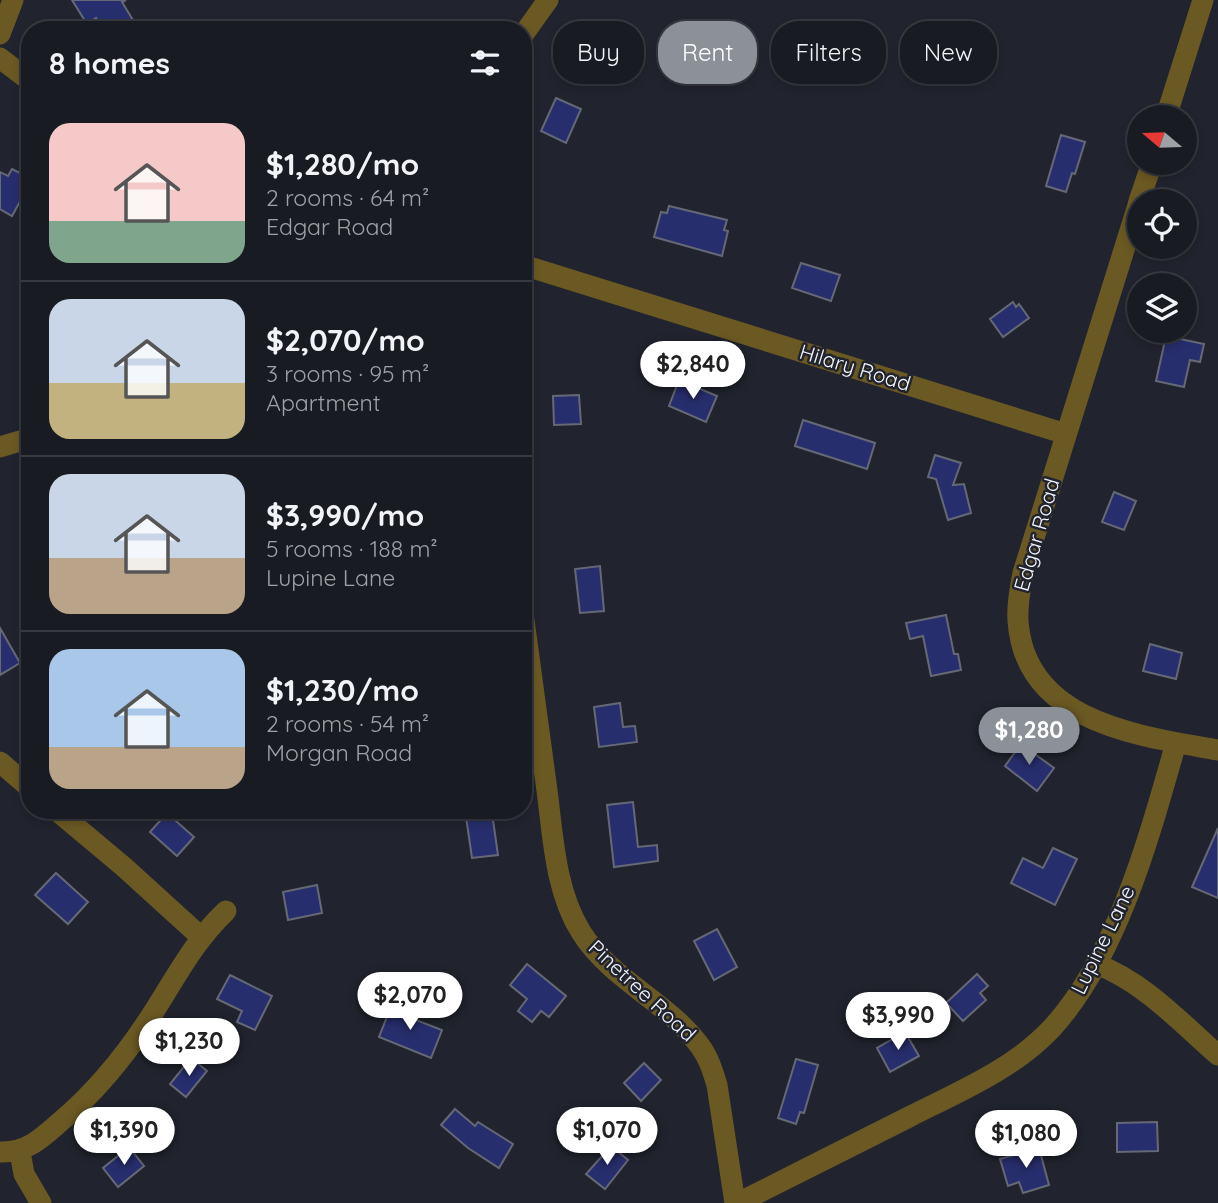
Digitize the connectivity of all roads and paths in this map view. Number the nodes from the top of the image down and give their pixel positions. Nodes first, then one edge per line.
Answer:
1 (13, 0) edge
2 (548, 0) edge
3 (1203, 0) edge
4 (532, 22) edge
5 (0, 33) edge
6 (0, 58) edge
7 (21, 74) edge
8 (1170, 105) edge
9 (1127, 240) edge
10 (532, 268) edge
11 (1066, 434) junction
12 (21, 441) edge
13 (0, 447) edge
14 (532, 680) edge
15 (1176, 743) junction
16 (1218, 750) edge
17 (0, 762) edge
18 (21, 780) edge
19 (66, 819) edge
20 (226, 911) dead end
21 (201, 937) junction
22 (1096, 964) junction
23 (1218, 1055) edge
24 (10, 1152) edge
25 (41, 1203) edge
26 (736, 1203) edge

1 - 5 street
2 - 4 street
3 - 8 street
6 - 7 street
9 - 11 street, Edgar Road
10 - 11 street, Hilary Road
11 - 15 street, Edgar Road
12 - 13 street
14 - 26 street, Pinetree Road
15 - 16 street, Edgar Road
15 - 22 street, Lupine Lane
17 - 18 street
19 - 21 street
20 - 21 street
21 - 24 street
22 - 23 street
22 - 26 street, Lupine Lane
24 - 25 street

